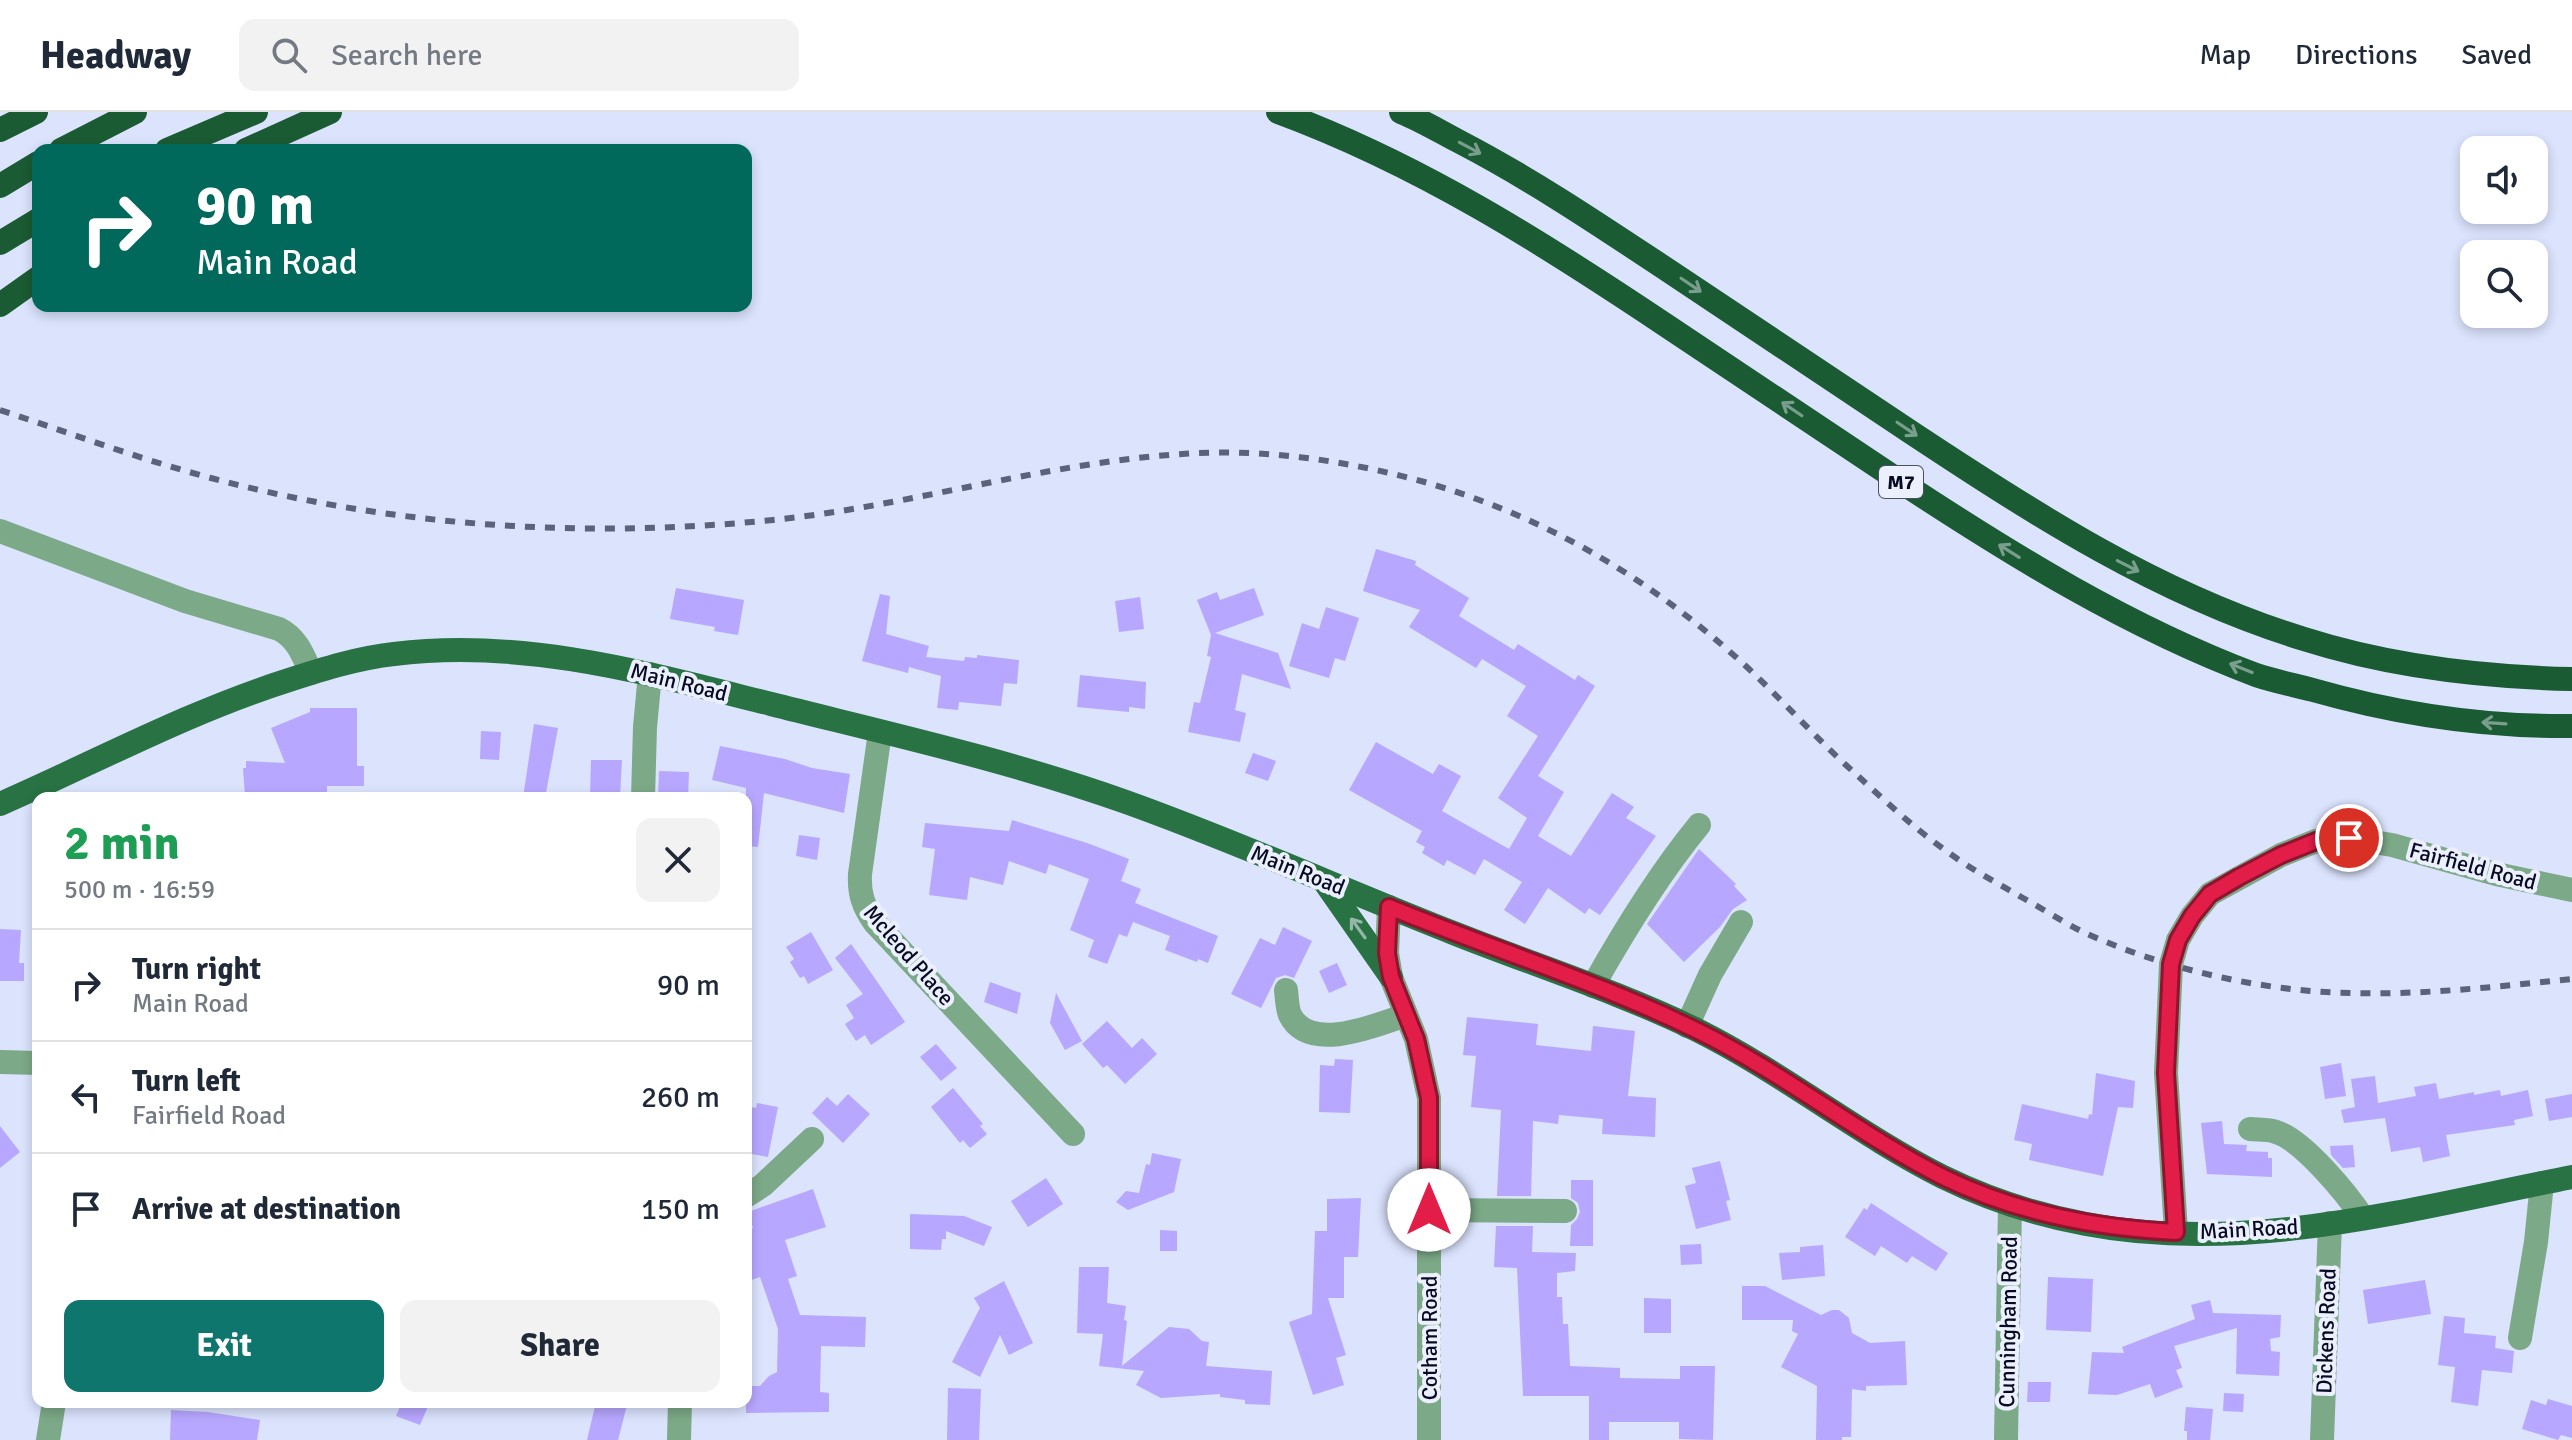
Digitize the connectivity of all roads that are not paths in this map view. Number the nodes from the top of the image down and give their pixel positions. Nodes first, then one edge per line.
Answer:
1 (36, 112) edge
2 (135, 112) edge
3 (256, 112) edge
4 (330, 112) edge
5 (1278, 112) edge
6 (1401, 112) edge
7 (0, 130) edge
8 (73, 144) edge
9 (181, 144) edge
10 (259, 144) edge
11 (32, 167) edge
12 (0, 186) edge
13 (32, 224) edge
14 (0, 243) edge
15 (32, 282) edge
16 (0, 305) edge
17 (0, 531) edge
18 (311, 673) junction
19 (650, 674) junction
20 (2572, 679) edge
21 (2572, 726) edge
22 (880, 732) junction
23 (54, 789) edge
24 (643, 792) edge
25 (32, 795) edge
26 (0, 804) edge
27 (1699, 825) dead end
28 (1324, 881) junction
29 (2572, 890) edge
30 (1389, 907) junction
31 (1741, 922) dead end
32 (1391, 977) junction
33 (1593, 986) junction
34 (1286, 990) dead end
35 (1406, 1015) junction
36 (1687, 1026) junction
37 (0, 1062) edge
38 (32, 1063) edge
39 (2250, 1129) dead end
40 (1073, 1134) dead end
41 (812, 1139) dead end
42 (2572, 1177) edge
43 (2542, 1183) junction
44 (752, 1192) edge
45 (2010, 1205) junction
46 (1429, 1210) junction
47 (1565, 1211) dead end
48 (2363, 1218) junction
49 (2330, 1223) junction
50 (2176, 1232) junction
51 (2520, 1338) dead end
52 (53, 1408) edge
53 (680, 1408) edge
54 (48, 1440) edge
55 (679, 1440) edge
56 (1429, 1440) edge
57 (2006, 1440) edge
58 (2322, 1440) edge

1 - 7 highway
2 - 8 highway
3 - 9 highway
4 - 10 highway
21 -> 5 highway, M7
6 -> 20 highway, M7
11 - 12 highway
13 - 14 highway
15 - 16 highway
17 - 18 street
18 - 19 main road, Main Road
18 - 23 main road, Main Road
19 - 22 main road, Main Road
19 - 24 street
22 - 28 main road, Main Road
22 - 40 street, Mcleod Place
25 - 26 main road, Main Road
27 - 33 street
28 - 30 main road, Main Road
32 -> 28 main road
29 - 50 street, Fairfield Road
30 - 32 street, Cotham Road
30 - 33 main road, Main Road
31 - 36 street
32 - 35 street, Cotham Road
33 - 36 main road, Main Road
34 - 35 street
35 - 46 street, Cotham Road
36 - 45 main road, Main Road
37 - 38 street
39 - 48 street
41 - 44 street
42 - 43 main road, Main Road
43 - 48 main road, Main Road
43 - 51 street
45 - 50 main road, Main Road
45 - 57 street, Cunningham Road
46 - 47 street
46 - 56 street, Cotham Road
48 - 49 main road, Main Road
49 - 50 main road, Main Road
49 - 58 street, Dickens Road
52 - 54 street
53 - 55 street

